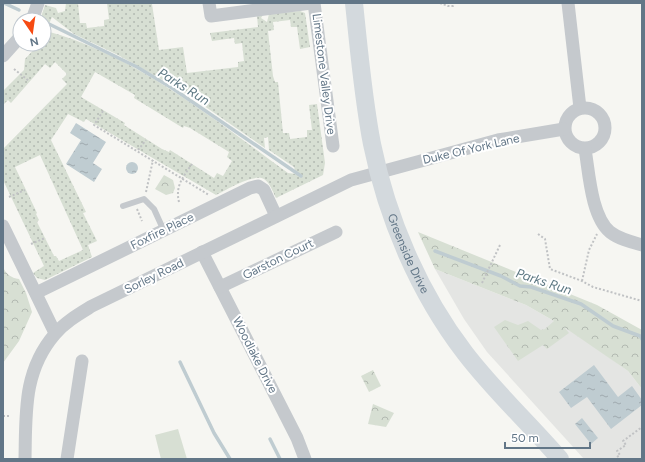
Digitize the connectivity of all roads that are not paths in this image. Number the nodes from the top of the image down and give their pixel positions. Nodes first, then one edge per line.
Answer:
1 (209, 3) edge
2 (311, 3) edge
3 (314, 3) edge
4 (354, 3) edge
5 (568, 3) edge
6 (12, 46) edge
7 (3, 56) edge
8 (580, 108) junction
9 (564, 129) junction
10 (333, 146) dead end
11 (585, 149) junction
12 (378, 171) junction
13 (123, 206) dead end
14 (276, 216) junction
15 (3, 226) edge
16 (164, 230) junction
17 (336, 232) dead end
18 (642, 245) edge
19 (202, 252) junction
20 (220, 287) junction
21 (36, 293) junction
22 (55, 333) junction
23 (82, 361) dead end
24 (25, 459) edge
25 (67, 459) edge
26 (305, 459) edge
27 (560, 459) edge

1 - 2 street, Limestone Valley Drive
3 - 10 street, Limestone Valley Drive
4 - 12 street, Greenside Drive
5 - 8 street
6 - 7 street
8 - 9 street
8 - 11 street
9 - 11 street
9 - 12 street, Duke Of York Lane
11 - 18 street
12 - 14 street, Sorley Road
12 - 27 street, Greenside Drive
13 - 16 lane
14 - 16 street, Foxfire Place
14 - 19 street, Sorley Road
15 - 21 street
16 - 21 street, Foxfire Place
17 - 20 street, Garston Court
19 - 20 street, Woodlake Drive
19 - 22 street, Sorley Road
20 - 26 street, Woodlake Drive
21 - 22 street
22 - 24 street, Sorley Road
23 - 25 street

